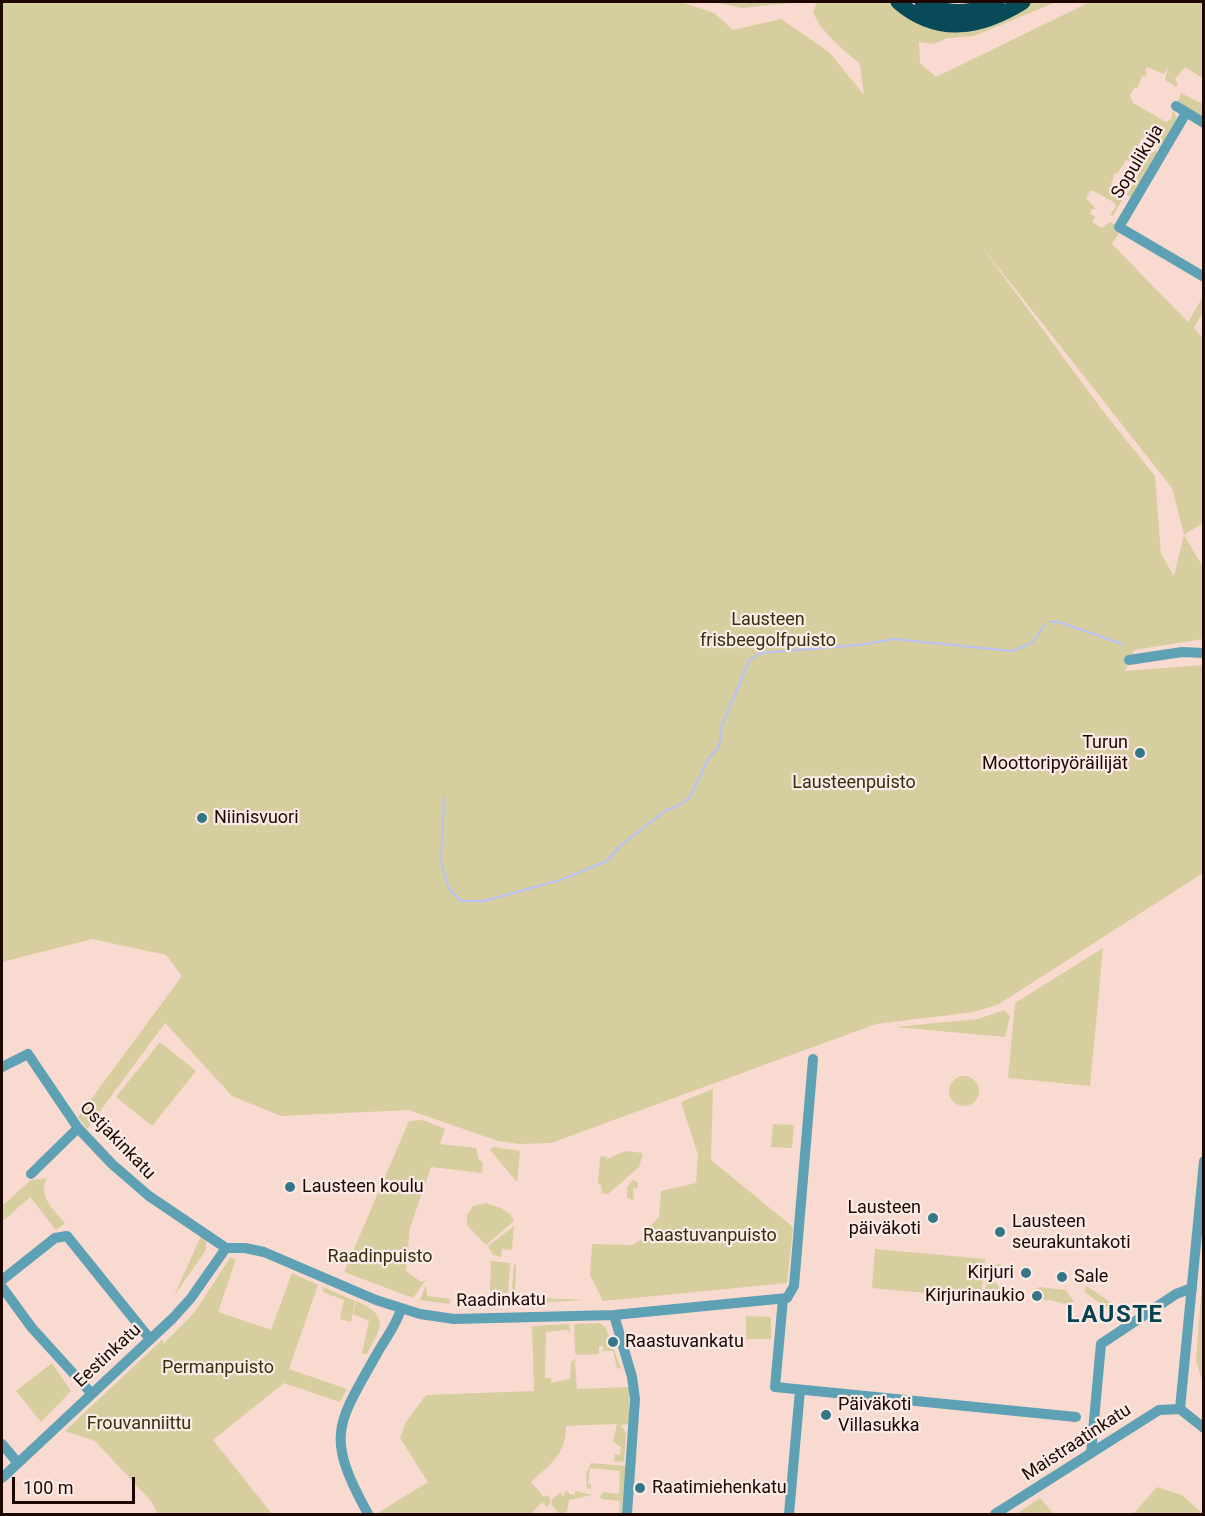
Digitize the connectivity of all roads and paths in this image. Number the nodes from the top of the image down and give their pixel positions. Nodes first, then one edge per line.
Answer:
1 (898, 2) edge
2 (922, 2) edge
3 (997, 2) edge
4 (1023, 2) edge
5 (1176, 106) dead end
6 (1186, 113) junction
7 (1203, 123) edge
8 (1203, 277) edge
9 (1203, 653) edge
10 (1129, 660) dead end
11 (813, 1059) dead end
12 (2, 1067) edge
13 (78, 1128) junction
14 (1203, 1161) edge
15 (31, 1174) dead end
16 (226, 1248) junction
17 (2, 1280) edge
18 (2, 1287) edge
19 (1192, 1288) junction
20 (786, 1298) junction
21 (400, 1309) junction
22 (614, 1315) junction
23 (150, 1339) junction
24 (800, 1390) junction
25 (92, 1394) junction
26 (1180, 1409) junction
27 (1076, 1417) dead end
28 (1203, 1428) edge
29 (2, 1444) edge
30 (1091, 1453) junction
31 (18, 1463) junction
32 (2, 1478) edge
33 (368, 1515) edge
34 (627, 1515) edge
35 (789, 1515) edge
36 (995, 1515) edge

1 - 4 highway
2 - 3 highway
5 - 6 street
6 - 7 street
6 - 8 street, Sopulikuja
9 - 10 street
11 - 20 street
12 - 13 street, Ostjakinkatu
13 - 15 street
13 - 16 street, Ostjakinkatu
14 - 19 street
16 - 21 street, Raadinkatu
16 - 23 street, Eestinkatu
17 - 23 street
18 - 25 street
19 - 26 street
19 - 30 street
20 - 22 street, Raadinkatu
20 - 24 street
21 - 22 street, Raadinkatu
21 - 33 street
22 - 34 street
23 - 25 street, Eestinkatu
24 - 27 street
24 - 35 street
25 - 31 street, Eestinkatu
26 - 28 street
26 - 30 street, Maistraatinkatu
29 - 31 street
30 - 36 street, Maistraatinkatu
31 - 32 street, Eestinkatu

